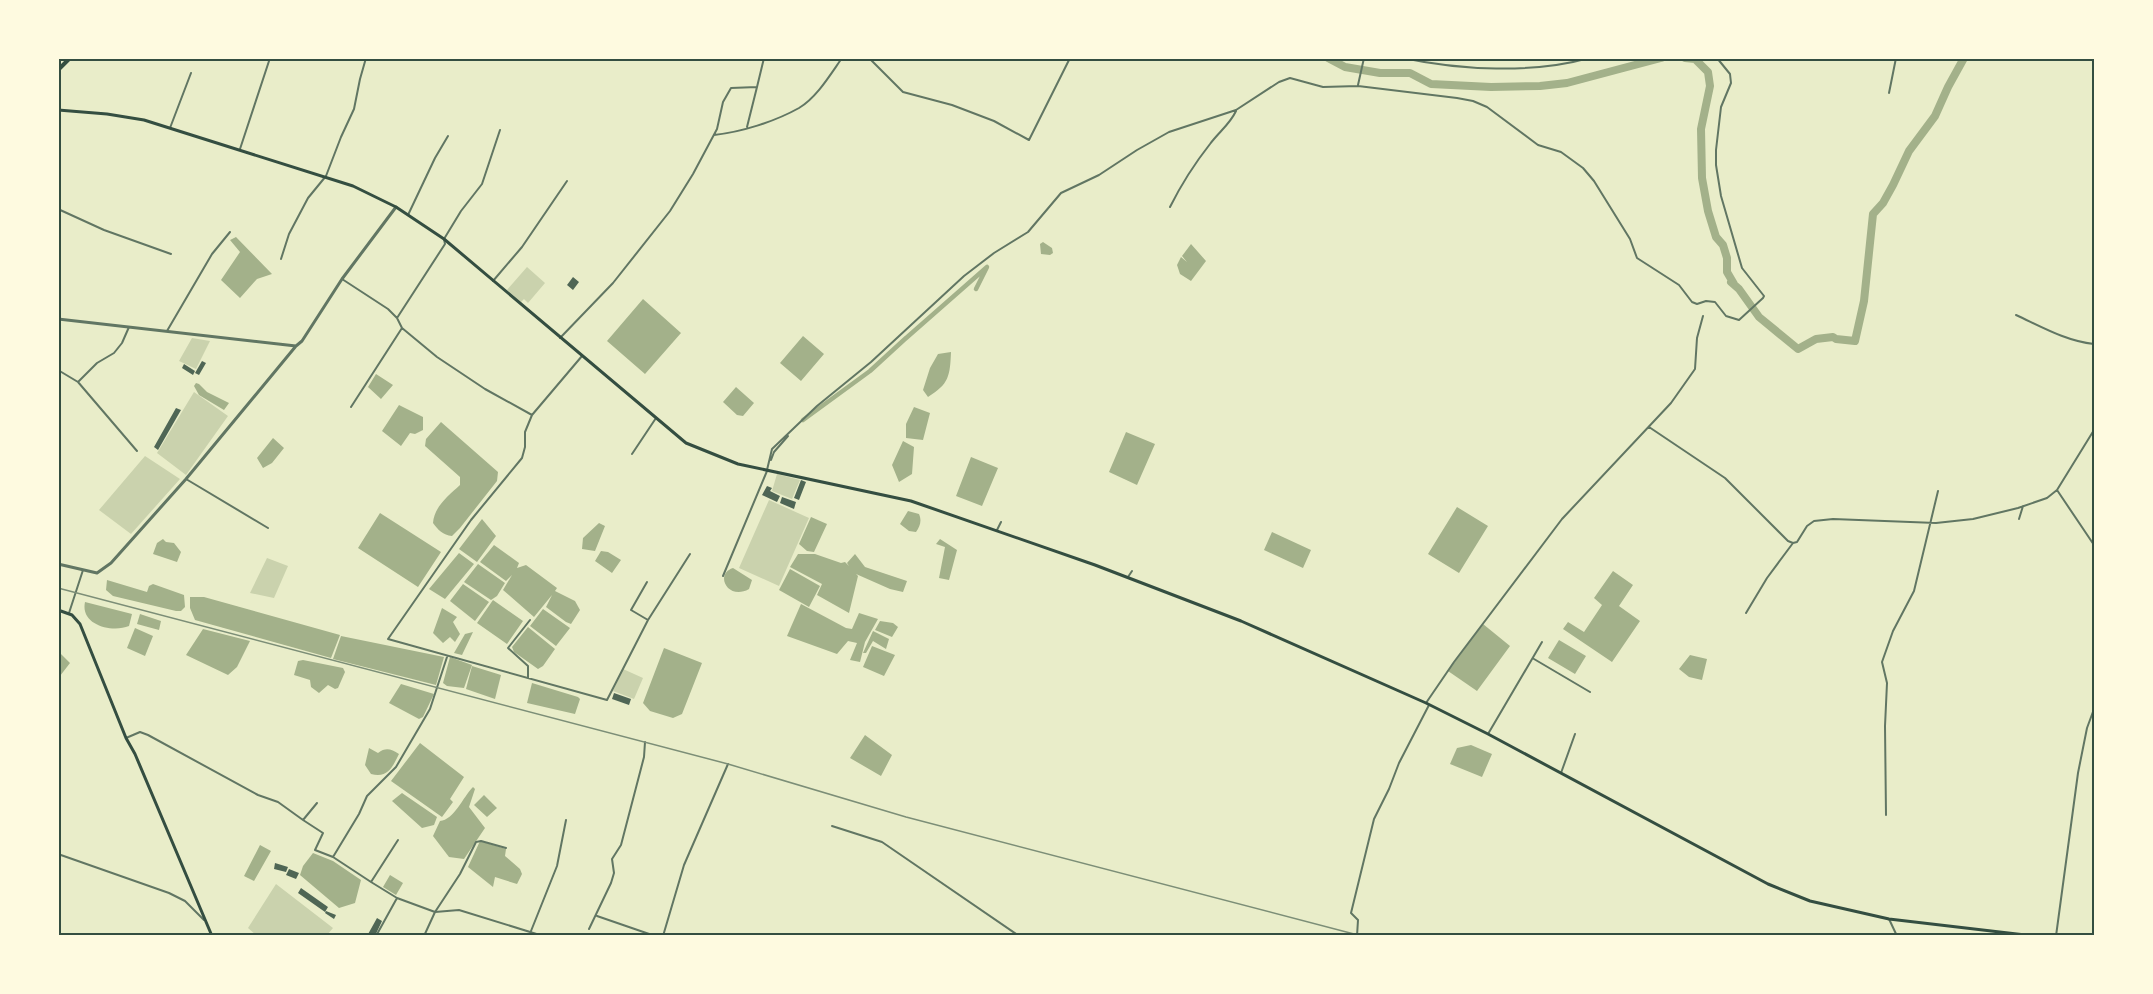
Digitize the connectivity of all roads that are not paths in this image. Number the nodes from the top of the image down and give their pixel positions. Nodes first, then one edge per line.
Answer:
1 (70, 58) edge
2 (270, 58) edge
3 (366, 58) edge
4 (764, 58) edge
5 (842, 58) edge
6 (869, 58) edge
7 (1070, 58) edge
8 (1364, 58) edge
9 (1403, 58) edge
10 (1589, 58) edge
11 (1717, 58) edge
12 (1896, 58) edge
13 (58, 70) edge
14 (191, 74) dead end
15 (1358, 85) junction
16 (757, 87) junction
17 (1889, 93) dead end
18 (58, 110) edge
19 (1236, 111) junction
20 (747, 127) junction
21 (170, 128) junction
22 (500, 130) dead end
23 (713, 135) junction
24 (448, 136) dead end
25 (240, 149) junction
26 (326, 177) junction
27 (567, 182) dead end
28 (396, 207) junction
29 (1170, 207) dead end
30 (58, 208) edge
31 (408, 215) junction
32 (230, 232) dead end
33 (444, 240) junction
34 (171, 254) dead end
35 (281, 259) dead end
36 (342, 279) junction
37 (493, 281) junction
38 (2016, 315) dead end
39 (1703, 316) dead end
40 (397, 318) junction
41 (58, 319) edge
42 (129, 327) junction
43 (402, 328) junction
44 (167, 331) junction
45 (560, 338) junction
46 (2094, 344) edge
47 (296, 346) junction
48 (582, 356) junction
49 (58, 370) edge
50 (78, 382) junction
51 (351, 407) dead end
52 (532, 415) junction
53 (656, 418) junction
54 (800, 422) dead end
55 (1649, 427) junction
56 (2094, 430) edge
57 (137, 451) dead end
58 (632, 454) dead end
59 (767, 470) junction
60 (186, 479) junction
61 (2057, 490) junction
62 (1938, 491) dead end
63 (2023, 506) junction
64 (2019, 519) dead end
65 (1001, 522) dead end
66 (1930, 523) junction
67 (267, 528) dead end
68 (997, 530) junction
69 (1793, 543) junction
70 (2094, 544) edge
71 (690, 554) dead end
72 (59, 563) edge
73 (83, 570) junction
74 (1132, 571) dead end
75 (723, 576) dead end
76 (1128, 577) junction
77 (647, 582) dead end
78 (58, 610) edge
79 (1746, 613) dead end
80 (69, 614) junction
81 (530, 620) dead end
82 (648, 621) junction
83 (1542, 642) dead end
84 (447, 657) junction
85 (1534, 659) junction
86 (528, 678) junction
87 (1590, 692) dead end
88 (1427, 704) junction
89 (2094, 709) edge
90 (1488, 734) junction
91 (1575, 734) dead end
92 (126, 738) junction
93 (645, 742) dead end
94 (728, 764) dead end
95 (1561, 773) junction
96 (317, 803) dead end
97 (1886, 815) dead end
98 (303, 820) junction
99 (566, 820) dead end
100 (832, 826) dead end
101 (398, 840) dead end
102 (506, 848) dead end
103 (58, 854) edge
104 (333, 857) junction
105 (371, 882) junction
106 (397, 898) junction
107 (435, 912) junction
108 (597, 916) junction
109 (1889, 919) junction
110 (204, 920) junction
111 (589, 929) dead end
112 (531, 931) junction
113 (212, 936) edge
114 (376, 936) edge
115 (424, 936) edge
116 (543, 936) edge
117 (655, 936) edge
118 (663, 936) edge
119 (1019, 936) edge
120 (1357, 936) edge
121 (1897, 936) edge
122 (2034, 936) edge
123 (2056, 936) edge

1 - 13 main road
2 - 25 street
3 - 26 street
4 - 16 street
5 - 20 street
6 - 7 street
8 - 15 street
9 - 10 street
11 - 15 street
12 - 17 street
14 - 21 street
15 - 19 street
16 - 20 street
16 - 23 street
18 - 21 main road
19 - 29 street
19 - 59 street
20 - 23 street
21 - 25 main road
22 - 33 street
23 - 45 street
24 - 31 street
25 - 26 main road
26 - 28 main road
26 - 35 street
27 - 37 street
28 - 31 main road
28 - 36 street
30 - 34 street
31 - 33 main road
32 - 44 street
33 - 37 main road
33 - 40 street
36 - 40 street
36 - 47 street
37 - 45 main road
38 - 46 street
39 - 55 street
40 - 43 street
41 - 42 street
42 - 44 street
42 - 50 street
43 - 51 street
43 - 52 street
44 - 47 street
45 - 48 main road
47 - 60 street
48 - 52 street
48 - 53 main road
49 - 50 street
50 - 57 street
52 - 84 street
53 - 58 street
53 - 59 main road
54 - 59 street
55 - 69 street
55 - 88 street
56 - 61 street
59 - 68 main road
59 - 75 street
60 - 67 street
60 - 73 street
61 - 63 street
61 - 70 street
62 - 66 street
63 - 64 street
63 - 66 street
65 - 68 street
66 - 69 street
66 - 97 street
68 - 76 main road
69 - 79 street
71 - 82 street
72 - 73 street
73 - 80 street
74 - 76 street
76 - 88 main road
77 - 82 street
78 - 80 main road
80 - 92 main road
81 - 86 street
82 - 86 street
83 - 85 street
84 - 86 street
84 - 104 street
85 - 87 street
85 - 90 street
88 - 90 main road
88 - 120 street
89 - 123 street
90 - 95 main road
91 - 95 street
92 - 98 street
92 - 110 main road
93 - 108 street
94 - 118 street
95 - 109 main road
96 - 98 street
98 - 104 street
99 - 112 street
100 - 119 street
101 - 105 street
102 - 107 street
103 - 110 street
104 - 105 street
105 - 106 street
106 - 107 street
106 - 114 street
107 - 112 street
107 - 115 street
108 - 111 street
108 - 117 street
109 - 121 street
109 - 122 main road
110 - 113 main road
112 - 116 street

